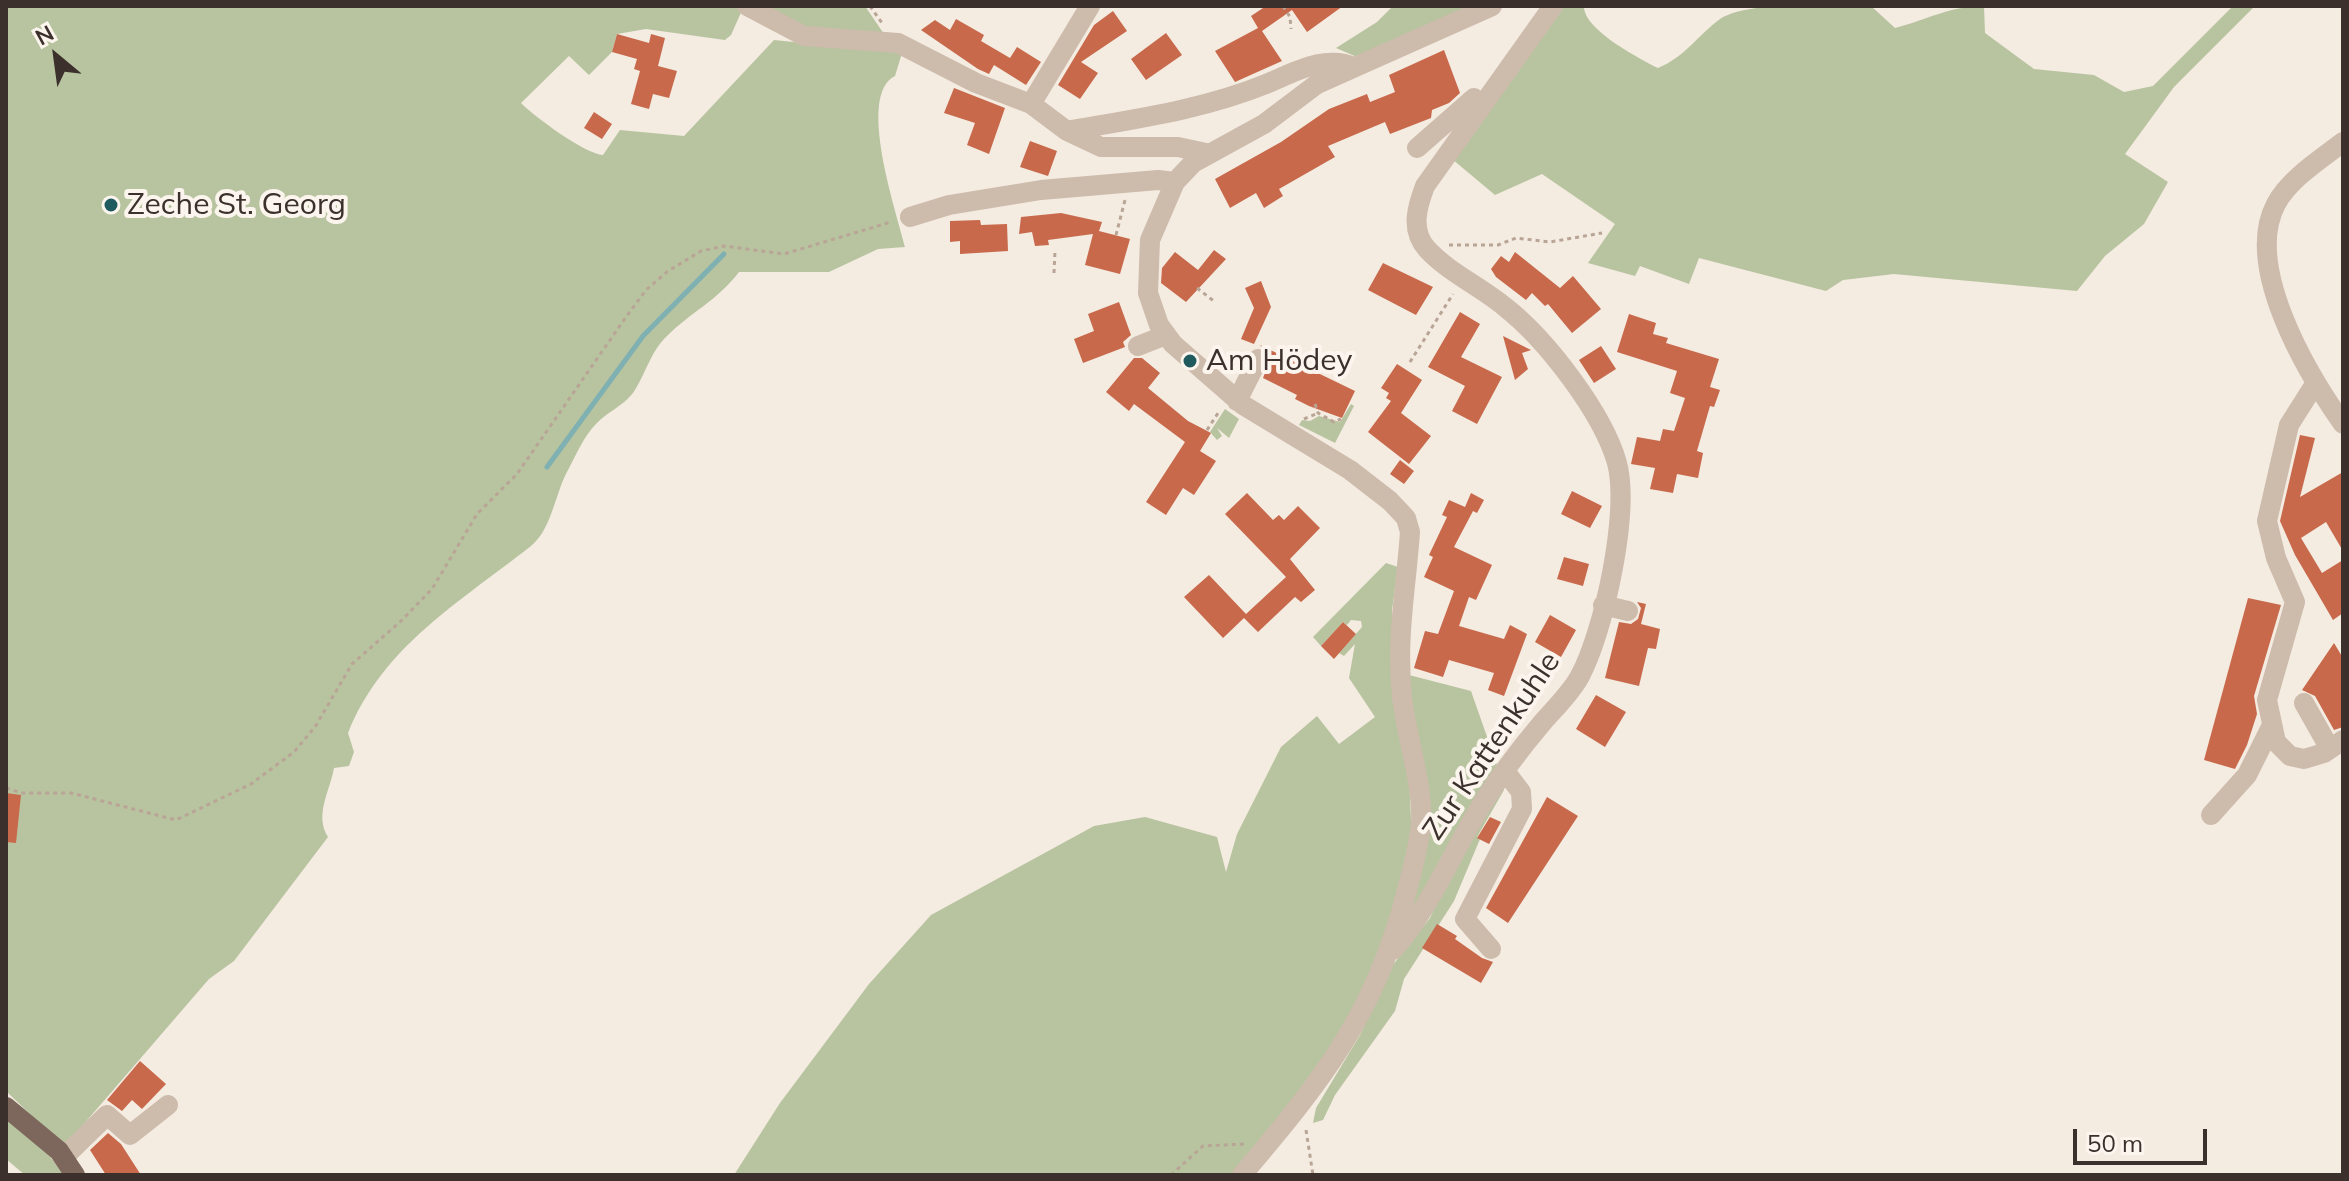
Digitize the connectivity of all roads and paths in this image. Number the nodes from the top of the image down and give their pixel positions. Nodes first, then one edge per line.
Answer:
1 (747, 6) edge
2 (1090, 6) edge
3 (1283, 6) edge
4 (1492, 6) edge
5 (1553, 6) edge
6 (1291, 29) dead end
7 (1354, 67) junction
8 (1504, 72) junction
9 (1031, 104) junction
10 (1067, 131) junction
11 (2343, 142) edge
12 (1417, 148) dead end
13 (1206, 153) junction
14 (1175, 182) junction
15 (1125, 185) junction
16 (910, 217) joint
17 (1602, 233) dead end
18 (1116, 235) dead end
19 (1443, 245) dead end
20 (1055, 251) dead end
21 (1054, 273) dead end
22 (1464, 276) junction
23 (1197, 288) dead end
24 (1215, 302) dead end
25 (1166, 335) junction
26 (1138, 346) dead end
27 (1258, 359) dead end
28 (1410, 362) dead end
29 (2315, 384) junction
30 (1234, 398) junction
31 (1315, 404) dead end
32 (1318, 413) junction
33 (1303, 418) dead end
34 (1341, 419) dead end
35 (2343, 424) edge
36 (1207, 430) dead end
37 (1603, 605) junction
38 (1628, 611) dead end
39 (2304, 703) dead end
40 (2271, 727) junction
41 (2337, 745) edge
42 (1505, 771) junction
43 (6, 788) edge
44 (2211, 815) dead end
45 (1491, 949) dead end
46 (1388, 956) junction
47 (168, 1105) dead end
48 (1302, 1106) junction
49 (6, 1107) edge
50 (1269, 1143) junction
51 (69, 1166) edge
52 (1171, 1175) edge
53 (1242, 1175) edge
54 (1313, 1175) edge

1 - 9 street
2 - 9 street
3 - 6 path
4 - 7 street
5 - 8 street, Zur Kattenkuhle
7 - 10 street
7 - 13 street
8 - 12 street
8 - 22 street, Zur Kattenkuhle
9 - 10 street
10 - 13 street
11 - 29 street
13 - 14 street
14 - 15 street
14 - 25 street
15 - 16 street
15 - 18 path
16 - 43 path
17 - 19 path
20 - 21 path
22 - 28 path
22 - 37 street, Zur Kattenkuhle
23 - 24 path
25 - 26 street
25 - 30 street
27 - 30 street
29 - 35 street
29 - 40 street
30 - 36 path
30 - 46 street
31 - 32 path
32 - 33 path
32 - 34 path
37 - 38 street
37 - 42 street, Zur Kattenkuhle
39 - 41 street
40 - 41 street
40 - 44 street
42 - 45 street
42 - 46 street, Zur Kattenkuhle
46 - 48 street
47 - 51 street
48 - 50 street
48 - 54 path
49 - 51 main road
50 - 52 path
50 - 53 street

